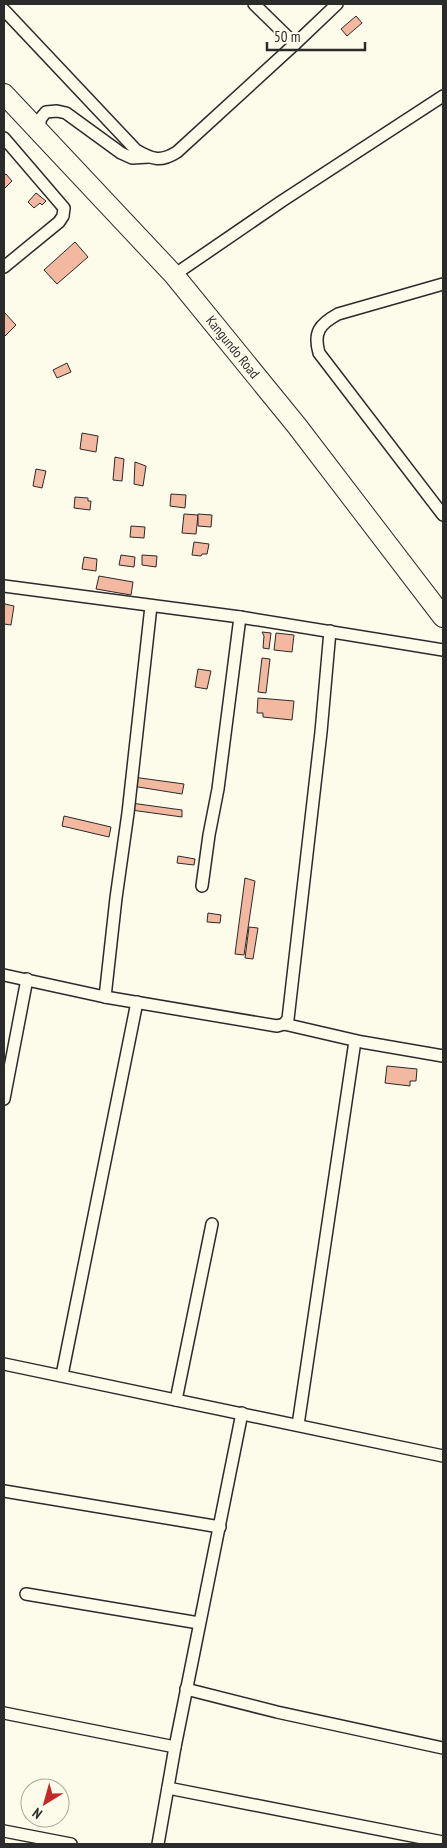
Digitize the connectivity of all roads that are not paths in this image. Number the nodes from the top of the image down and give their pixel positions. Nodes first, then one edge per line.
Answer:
1 (254, 4) edge
2 (337, 4) edge
3 (4, 10) edge
4 (295, 44) junction
5 (443, 96) edge
6 (6, 99) edge
7 (38, 130) junction
8 (4, 138) edge
9 (149, 158) junction
10 (4, 267) edge
11 (174, 275) junction
12 (443, 284) edge
13 (443, 515) edge
14 (4, 586) edge
15 (150, 606) junction
16 (240, 617) junction
17 (443, 617) edge
18 (330, 631) junction
19 (443, 650) edge
20 (202, 886) dead end
21 (4, 975) edge
22 (27, 979) junction
23 (106, 997) junction
24 (137, 1002) junction
25 (284, 1024) junction
26 (356, 1041) junction
27 (443, 1056) edge
28 (4, 1099) edge
29 (212, 1224) dead end
30 (4, 1364) edge
31 (62, 1375) junction
32 (176, 1400) junction
33 (242, 1413) junction
34 (298, 1426) junction
35 (443, 1456) edge
36 (4, 1491) edge
37 (220, 1528) junction
38 (26, 1594) dead end
39 (199, 1623) junction
40 (186, 1689) junction
41 (4, 1713) edge
42 (175, 1746) junction
43 (443, 1748) edge
44 (168, 1788) junction
45 (4, 1831) edge
46 (443, 1842) edge
47 (72, 1844) edge
48 (158, 1844) edge

1 - 4 street
2 - 4 street
3 - 9 street
4 - 9 street
5 - 11 street
6 - 7 highway, Kangundo Road
7 - 9 street
7 - 11 highway, Kangundo Road
8 - 10 street
11 - 17 highway, Kangundo Road
12 - 13 street
14 - 15 street
15 - 16 street
15 - 23 street
16 - 18 street
16 - 20 street
18 - 19 street
18 - 25 street
21 - 22 street
22 - 23 street
22 - 28 street
23 - 24 street
24 - 25 street
24 - 31 street
25 - 26 street
26 - 27 street
26 - 34 street
29 - 32 street
30 - 31 street
31 - 32 street
32 - 33 street
33 - 34 street
33 - 37 street
34 - 35 street
36 - 37 street
37 - 39 street
38 - 39 street
39 - 40 street
40 - 42 street
40 - 43 street
41 - 42 street
42 - 44 street
44 - 46 street
44 - 48 street
45 - 47 street

